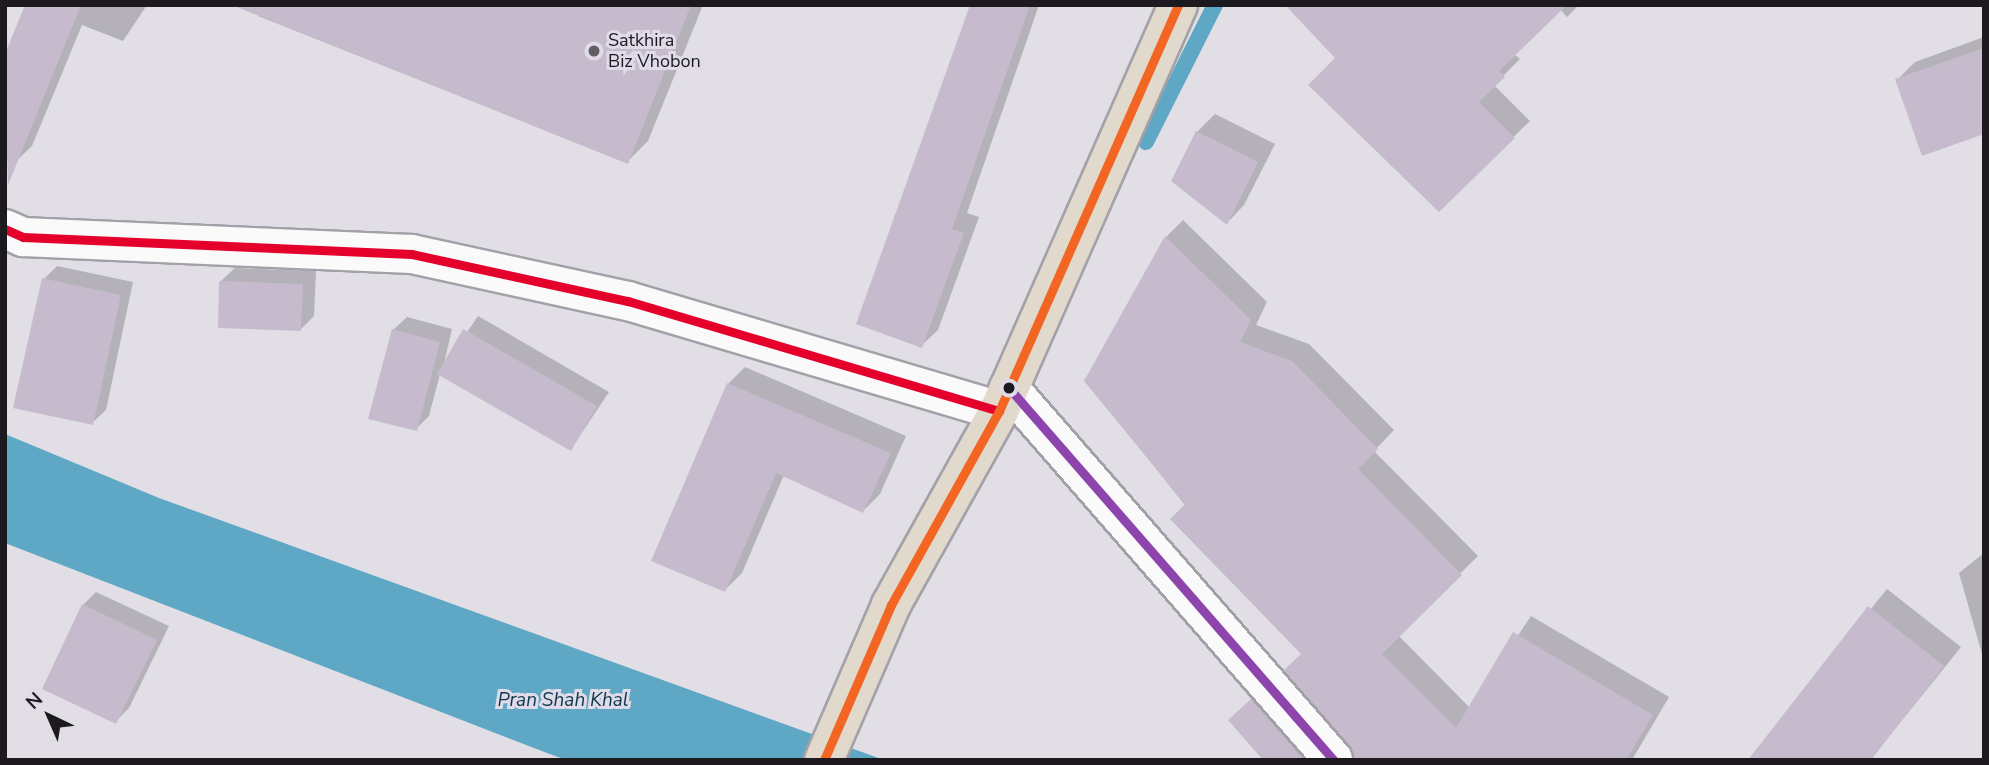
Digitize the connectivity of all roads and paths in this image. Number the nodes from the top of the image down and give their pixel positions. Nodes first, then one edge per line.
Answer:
1 (1178, 5) edge
2 (5, 229) edge
3 (1004, 400) junction
4 (824, 760) edge
5 (1333, 760) edge

1 - 3 highway
2 - 3 street
3 - 4 highway
3 - 5 street

